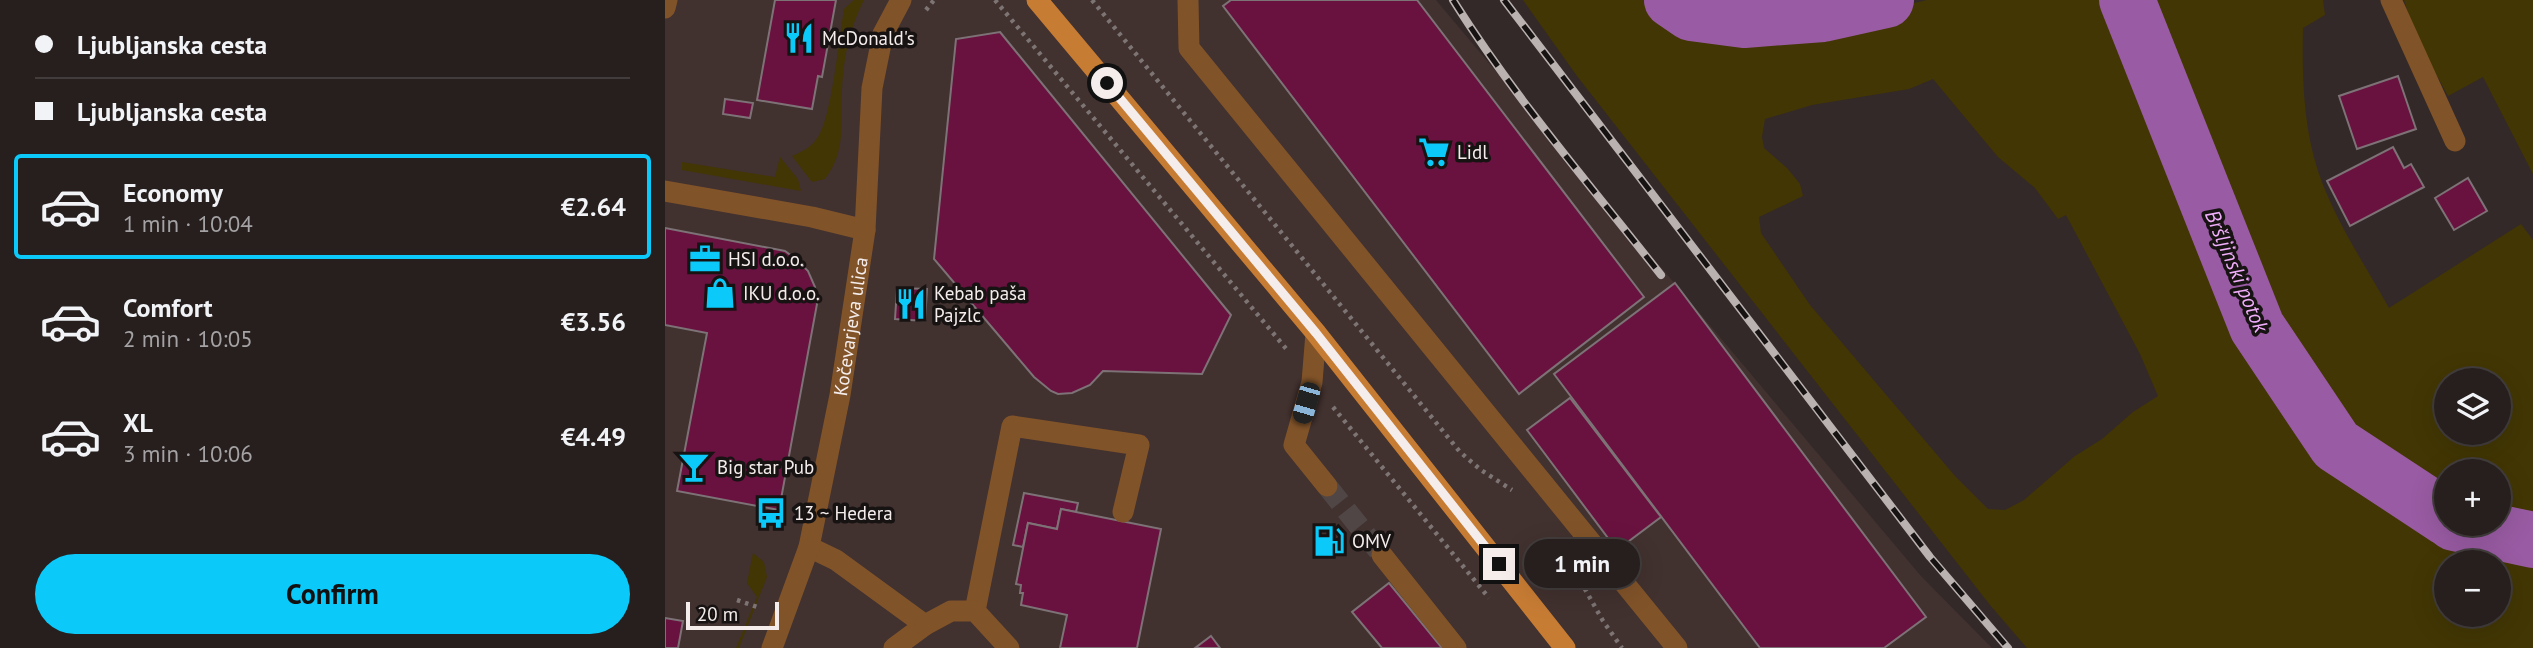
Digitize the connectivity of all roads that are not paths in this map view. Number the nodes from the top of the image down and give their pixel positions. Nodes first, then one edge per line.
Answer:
1 (667, 0) edge
2 (901, 0) edge
3 (1037, 0) edge
4 (1188, 0) edge
5 (2391, 0) edge
6 (665, 8) edge
7 (2455, 141) dead end
8 (665, 191) edge
9 (865, 230) junction
10 (1316, 333) junction
11 (1327, 486) tunnel mouth
12 (1122, 512) dead end
13 (809, 547) junction
14 (1382, 555) tunnel mouth
15 (975, 611) junction
16 (925, 625) junction
17 (772, 648) edge
18 (894, 648) edge
19 (1009, 648) edge
20 (1456, 648) edge
21 (1565, 648) edge
22 (1677, 648) edge

1 - 6 street
2 - 9 street, Kočevarjeva ulica
3 - 10 main road
4 - 22 street
5 - 7 street
8 - 9 street
9 - 13 street, Kočevarjeva ulica
10 - 11 street
10 - 21 main road
12 - 15 street
13 - 16 street
13 - 17 street, Kočevarjeva ulica
14 - 20 street
15 - 16 street
15 - 19 street
16 - 18 street

